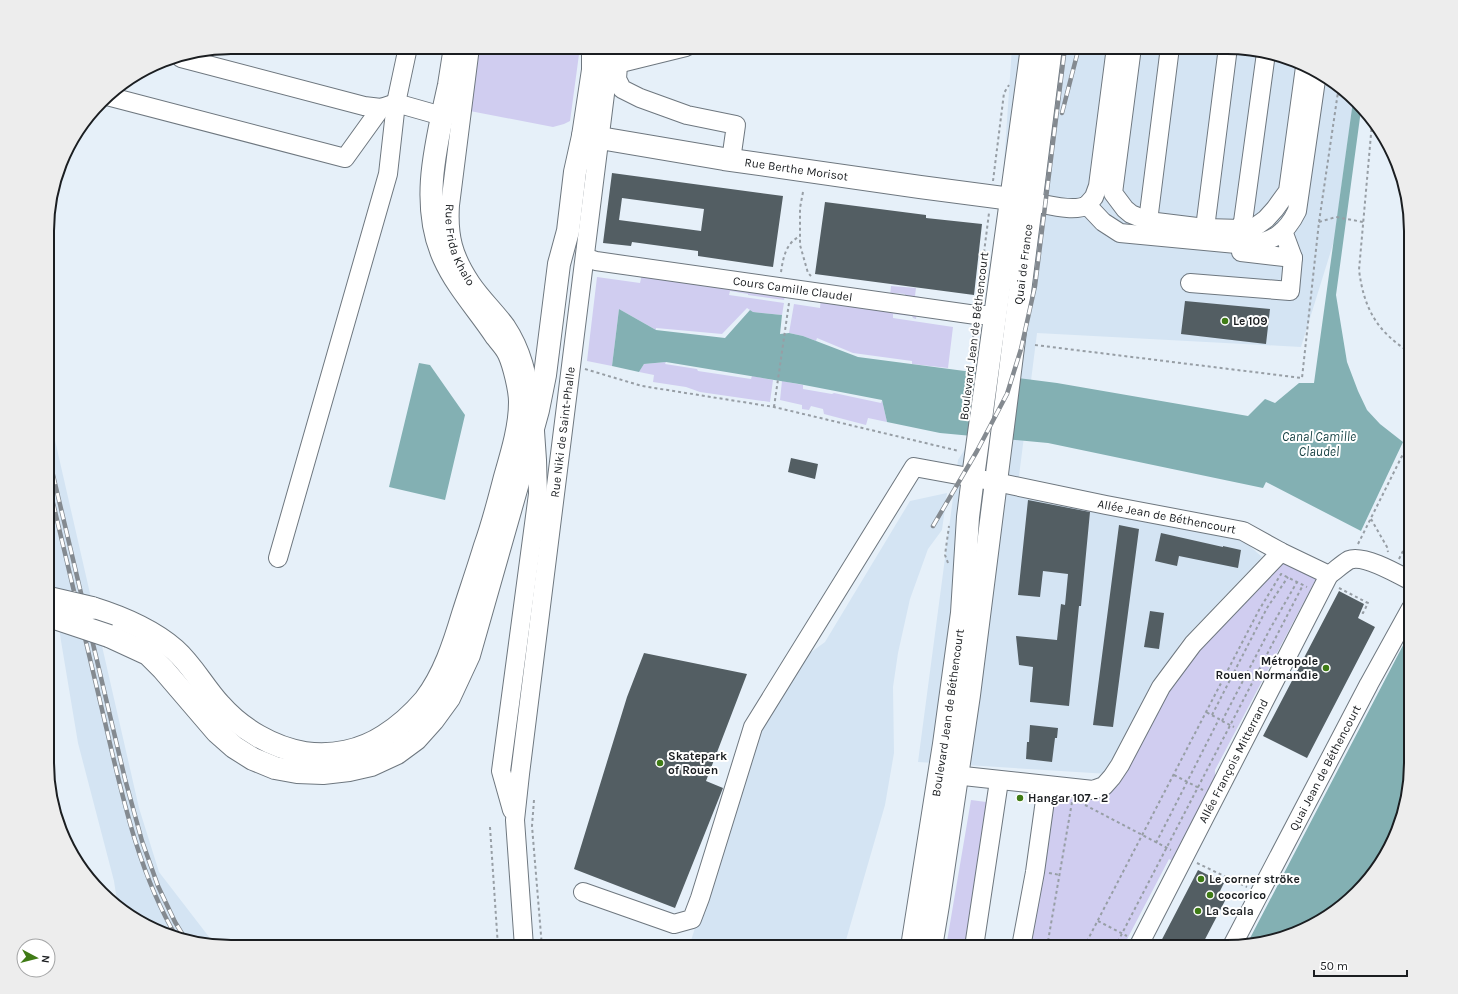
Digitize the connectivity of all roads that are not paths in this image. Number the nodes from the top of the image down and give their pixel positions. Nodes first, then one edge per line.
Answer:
1 (406, 54) edge
2 (454, 54) edge
3 (469, 54) edge
4 (593, 54) edge
5 (604, 54) edge
6 (614, 54) edge
7 (657, 54) edge
8 (1031, 54) edge
9 (1050, 54) edge
10 (1115, 54) edge
11 (1131, 54) edge
12 (1169, 54) edge
13 (1227, 54) edge
14 (1265, 58) edge
15 (187, 59) edge
16 (592, 70) junction
17 (1304, 72) edge
18 (1316, 79) edge
19 (114, 98) edge
20 (388, 106) junction
21 (442, 116) junction
22 (592, 137) junction
23 (731, 160) junction
24 (1021, 200) junction
25 (1087, 205) junction
26 (1148, 221) junction
27 (1111, 228) junction
28 (1205, 228) junction
29 (1242, 229) junction
30 (1283, 232) junction
31 (1293, 258) junction
32 (590, 259) dead end
33 (1190, 283) dead end
34 (986, 315) junction
35 (534, 426) junction
36 (973, 477) junction
37 (996, 482) junction
38 (1281, 552) junction
39 (278, 558) dead end
40 (1404, 577) edge
41 (1328, 585) junction
42 (54, 600) edge
43 (54, 619) edge
44 (1404, 621) edge
45 (948, 775) junction
46 (1000, 781) junction
47 (1047, 786) junction
48 (515, 820) junction
49 (583, 892) dead end
50 (524, 940) edge
51 (913, 940) edge
52 (932, 940) edge
53 (975, 940) edge
54 (1022, 940) edge
55 (1142, 940) edge
56 (1238, 940) edge

1 - 20 street
2 - 21 main road
3 - 35 street, Rue Frida Khalo
4 - 16 main road
5 - 16 main road
6 - 22 street, Rue Niki de Saint-Phalle
7 - 23 street
8 - 24 main road, Quai de France
9 - 24 main road, Quai de France
10 - 25 street
11 - 26 street
12 - 26 street
13 - 28 street
14 - 29 street
15 - 20 street
16 - 22 main road
17 - 29 street
18 - 30 street
19 - 20 street
20 - 21 street
20 - 39 street
21 - 42 main road, bridge
22 - 23 main road, Rue Berthe Morisot
22 - 35 main road
22 - 48 street, Rue Niki de Saint-Phalle
23 - 24 main road, Rue Berthe Morisot
24 - 25 street
24 - 34 main road, Quai de France
24 - 37 main road, Quai de France
25 - 27 street
26 - 28 street
27 - 30 street
27 - 31 street
28 - 29 street
30 - 31 street
31 - 33 street
32 - 34 street, Cours Camille Claudel
34 - 36 main road, Quai de France
35 - 43 main road, bridge
35 - 48 street, Rue Niki de Saint-Phalle
36 - 37 street
36 - 45 main road, Boulevard Jean de Béthencourt
36 - 49 street
37 - 38 street, Allée Jean de Béthencourt
37 - 45 main road, Boulevard Jean de Béthencourt
38 - 41 street, Allée Jean de Béthencourt
38 - 47 street
40 - 41 street
41 - 55 street, Allée François Mitterrand
44 - 56 street, Quai Jean de Béthencourt
45 - 46 street
45 - 51 main road, Boulevard Jean de Béthencourt
45 - 52 main road, Boulevard Jean de Béthencourt
46 - 47 street
46 - 53 street
47 - 54 street
48 - 50 street, Rue Niki de Saint-Phalle

